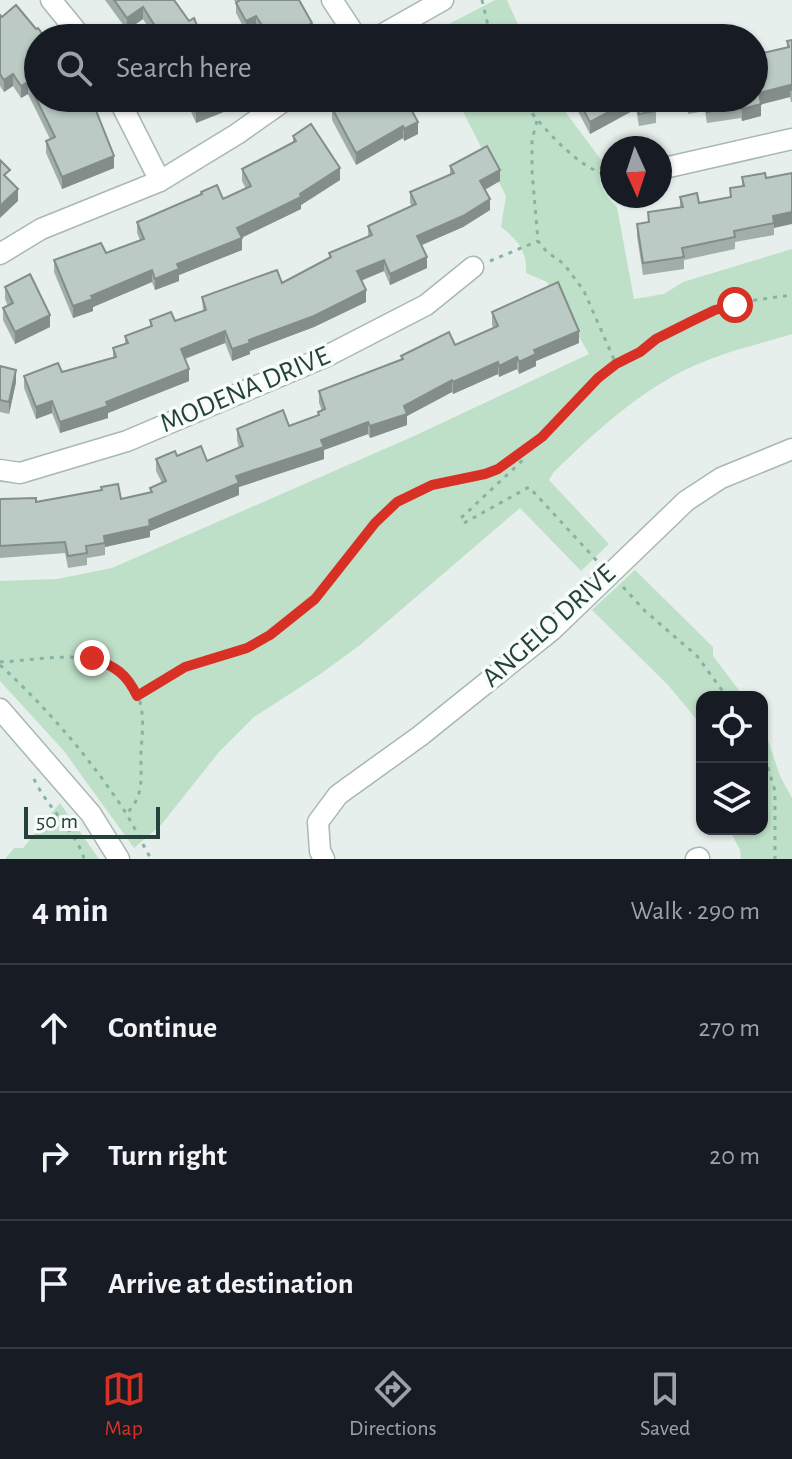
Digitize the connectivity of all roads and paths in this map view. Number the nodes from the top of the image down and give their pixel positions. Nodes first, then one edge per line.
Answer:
1 (51, 0) edge
2 (332, 0) edge
3 (443, 0) edge
4 (482, 0) edge
5 (71, 24) edge
6 (348, 24) edge
7 (401, 24) edge
8 (488, 24) edge
9 (125, 112) edge
10 (268, 112) edge
11 (530, 112) edge
12 (537, 121) junction
13 (792, 139) edge
14 (672, 166) edge
15 (600, 174) edge
16 (160, 181) junction
17 (538, 241) junction
18 (0, 254) edge
19 (473, 267) joint
20 (792, 295) edge
21 (616, 364) junction
22 (792, 449) edge
23 (521, 453) junction
24 (0, 470) edge
25 (610, 574) junction
26 (0, 664) edge
27 (723, 691) edge
28 (137, 696) junction
29 (0, 709) edge
30 (767, 763) edge
31 (27, 767) dead end
32 (126, 814) junction
33 (84, 859) edge
34 (119, 859) edge
35 (151, 859) edge
36 (324, 859) edge
37 (775, 859) edge

1 - 5 street
2 - 6 street
3 - 7 street
4 - 8 path
9 - 16 street
10 - 16 street
11 - 12 path
12 - 15 path
12 - 17 path
13 - 14 street
16 - 18 street
17 - 19 path
17 - 21 path
19 - 24 street, MODENA DRIVE
20 - 21 path
21 - 23 path
22 - 25 street, ANGELO DRIVE
23 - 25 path
23 - 28 path
25 - 27 path
25 - 36 street, ANGELO DRIVE
26 - 28 path
26 - 32 path
28 - 32 path
29 - 34 street
30 - 37 path
31 - 33 path
32 - 35 path

